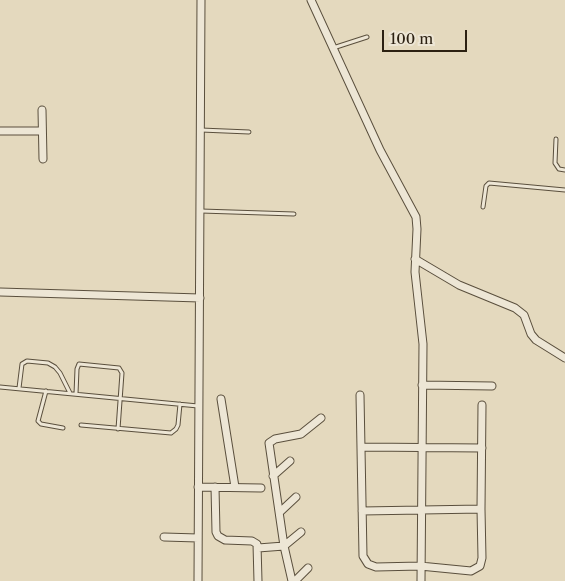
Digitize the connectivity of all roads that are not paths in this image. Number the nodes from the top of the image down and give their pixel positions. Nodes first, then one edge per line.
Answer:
1 (201, 0) edge
2 (311, 0) edge
3 (367, 37) dead end
4 (333, 48) junction
5 (42, 110) dead end
6 (201, 130) junction
7 (0, 131) edge
8 (42, 131) junction
9 (249, 132) dead end
10 (556, 139) dead end
11 (43, 159) dead end
12 (565, 170) edge
13 (565, 190) edge
14 (483, 207) dead end
15 (200, 211) junction
16 (294, 214) dead end
17 (415, 259) junction
18 (0, 292) edge
19 (200, 298) junction
20 (565, 358) edge
21 (422, 385) junction
22 (492, 386) dead end
23 (0, 387) edge
24 (19, 388) junction
25 (46, 391) junction
26 (70, 393) junction
27 (76, 394) junction
28 (360, 395) dead end
29 (120, 398) junction
30 (222, 399) dead end
31 (180, 404) junction
32 (482, 405) dead end
33 (199, 406) junction
34 (321, 418) dead end
35 (81, 425) dead end
36 (63, 428) dead end
37 (118, 429) junction
38 (362, 447) junction
39 (421, 447) junction
40 (482, 448) junction
41 (290, 461) dead end
42 (273, 476) junction
43 (198, 487) junction
44 (215, 487) junction
45 (235, 488) junction
46 (261, 488) dead end
47 (296, 497) dead end
48 (481, 508) junction
49 (421, 510) junction
50 (362, 511) junction
51 (280, 512) junction
52 (301, 532) dead end
53 (164, 537) dead end
54 (198, 538) junction
55 (284, 546) junction
56 (258, 548) junction
57 (420, 566) junction
58 (308, 568) dead end
59 (198, 581) edge
60 (258, 581) edge
61 (294, 581) edge
62 (421, 581) edge

1 - 6 street
2 - 4 street
3 - 4 lane
4 - 17 street
5 - 8 street
6 - 9 lane
6 - 15 street
7 - 8 street
8 - 11 street
10 - 12 lane
13 - 14 lane
15 - 16 lane
15 - 19 street
17 - 20 street
17 - 21 street
18 - 19 street
19 - 33 street
21 - 22 street
21 - 39 street
23 - 24 lane
24 - 25 lane
24 - 26 lane
25 - 26 lane
25 - 36 lane
26 - 27 lane
27 - 29 lane
27 - 29 lane
28 - 38 street
29 - 31 lane
29 - 37 lane
30 - 45 street
31 - 33 lane
31 - 37 lane
32 - 40 street
33 - 43 street
34 - 42 street
35 - 37 lane
38 - 39 street
38 - 50 street
39 - 40 street
39 - 49 street
40 - 48 street
41 - 42 street
42 - 51 street
43 - 44 street
43 - 54 street
44 - 45 street
44 - 56 street
45 - 46 street
47 - 51 street
48 - 49 street
48 - 57 street
49 - 50 street
49 - 57 street
50 - 57 street
51 - 55 street
52 - 55 street
53 - 54 street
54 - 59 street
55 - 56 street
55 - 61 street
56 - 60 street
57 - 62 street
58 - 61 street

